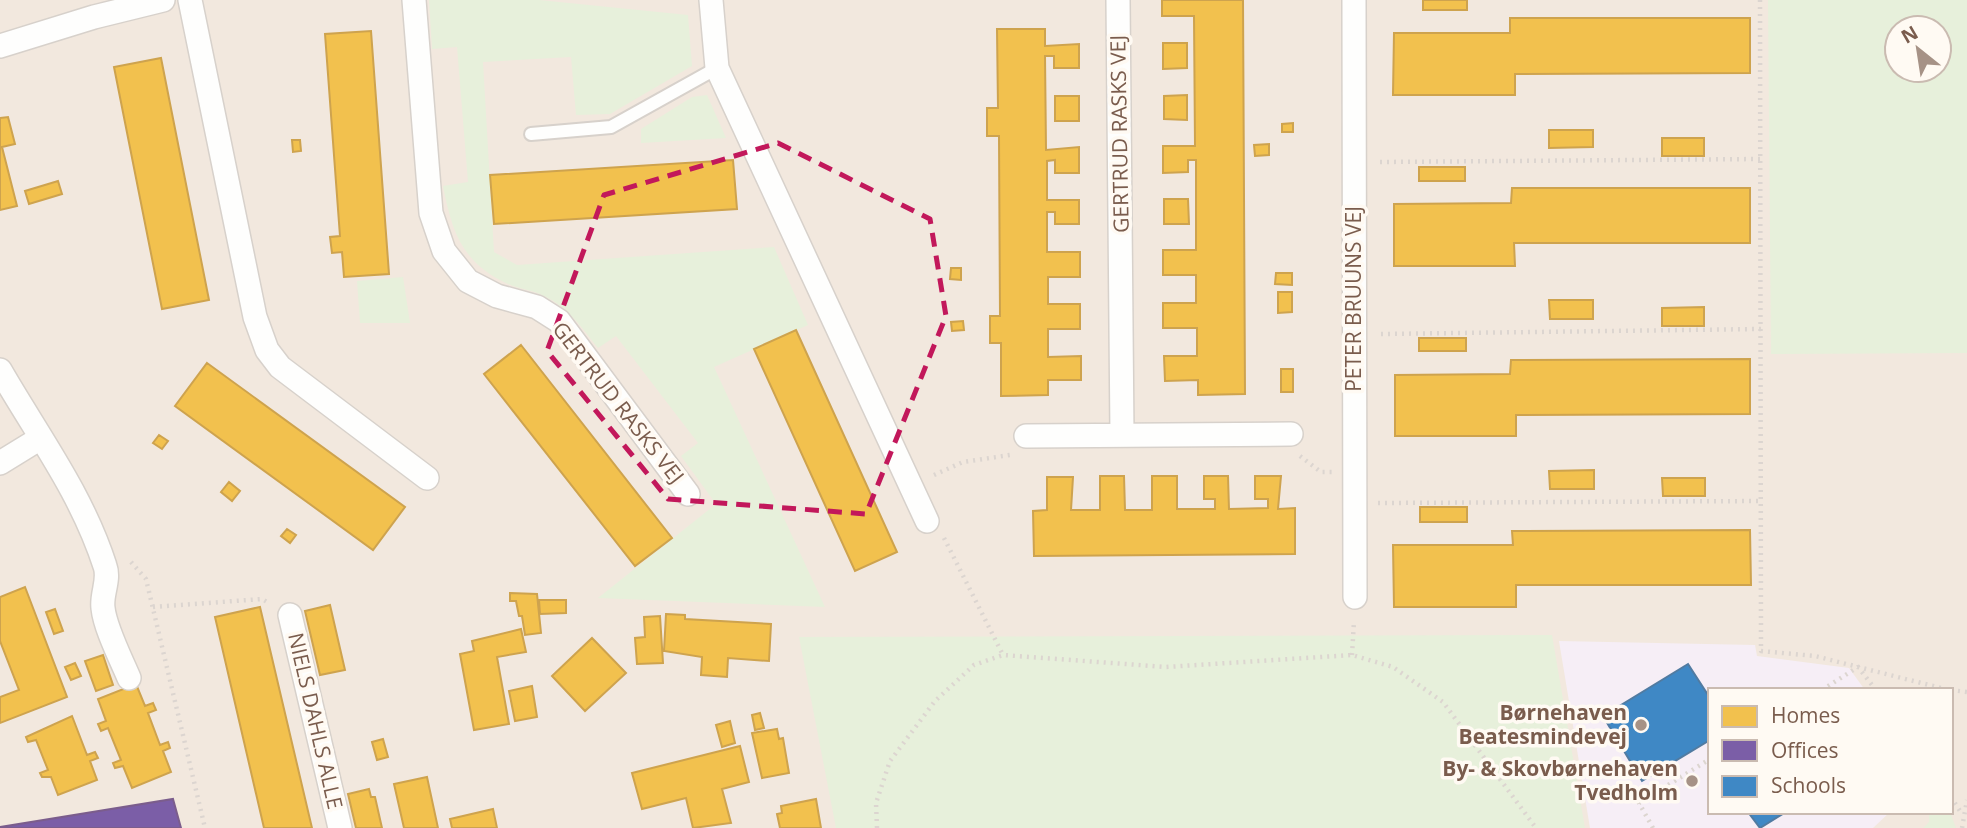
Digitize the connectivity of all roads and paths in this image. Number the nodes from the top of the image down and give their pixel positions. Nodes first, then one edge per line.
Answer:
1 (163, 0) edge
2 (190, 0) edge
3 (414, 0) edge
4 (711, 0) edge
5 (1118, 0) edge
6 (1354, 0) edge
7 (1760, 0) edge
8 (0, 46) edge
9 (717, 68) junction
10 (531, 134) dead end
11 (1760, 159) junction
12 (1354, 162) junction
13 (1761, 330) junction
14 (1354, 335) junction
15 (0, 370) edge
16 (1291, 434) joint
17 (1122, 435) junction
18 (1026, 436) joint
19 (39, 439) junction
20 (0, 463) edge
21 (1355, 473) junction
22 (427, 478) dead end
23 (911, 485) junction
24 (688, 495) dead end
25 (1762, 501) junction
26 (1355, 503) junction
27 (927, 521) joint
28 (100, 551) junction
29 (1355, 597) joint
30 (153, 607) junction
31 (290, 615) joint
32 (1003, 655) junction
33 (1352, 655) junction
34 (1858, 667) junction
35 (129, 678) dead end
36 (1825, 688) edge
37 (1874, 688) edge
38 (1942, 688) edge
39 (1708, 761) edge
40 (1953, 800) edge
41 (1967, 800) edge
42 (1962, 814) junction
43 (205, 828) edge
44 (340, 828) edge
45 (877, 828) edge
46 (1536, 828) edge
47 (1653, 828) edge
48 (1962, 828) edge

1 - 8 street
2 - 22 street
3 - 24 street, GERTRUD RASKS VEJ
4 - 9 street
5 - 17 street, GERTRUD RASKS VEJ
6 - 12 street, PETER BRUUNS VEJ
7 - 11 path
9 - 10 lane
9 - 23 street
11 - 12 path
11 - 13 path
12 - 14 street, PETER BRUUNS VEJ
13 - 14 path
13 - 25 path
14 - 21 street, PETER BRUUNS VEJ
15 - 19 street
16 - 17 street
16 - 21 path
17 - 18 street
18 - 23 path
19 - 20 street
19 - 28 street
21 - 26 street, PETER BRUUNS VEJ
23 - 27 street
25 - 26 path
25 - 34 path
26 - 29 street, PETER BRUUNS VEJ
27 - 32 path
28 - 30 path
28 - 35 street
29 - 33 path
30 - 31 path
30 - 43 path
31 - 44 street, NIELS DAHLS ALLE
32 - 33 path
32 - 45 path
33 - 46 path
34 - 36 path
34 - 37 path
34 - 38 path
39 - 47 path
40 - 42 path
41 - 42 path
42 - 48 path

